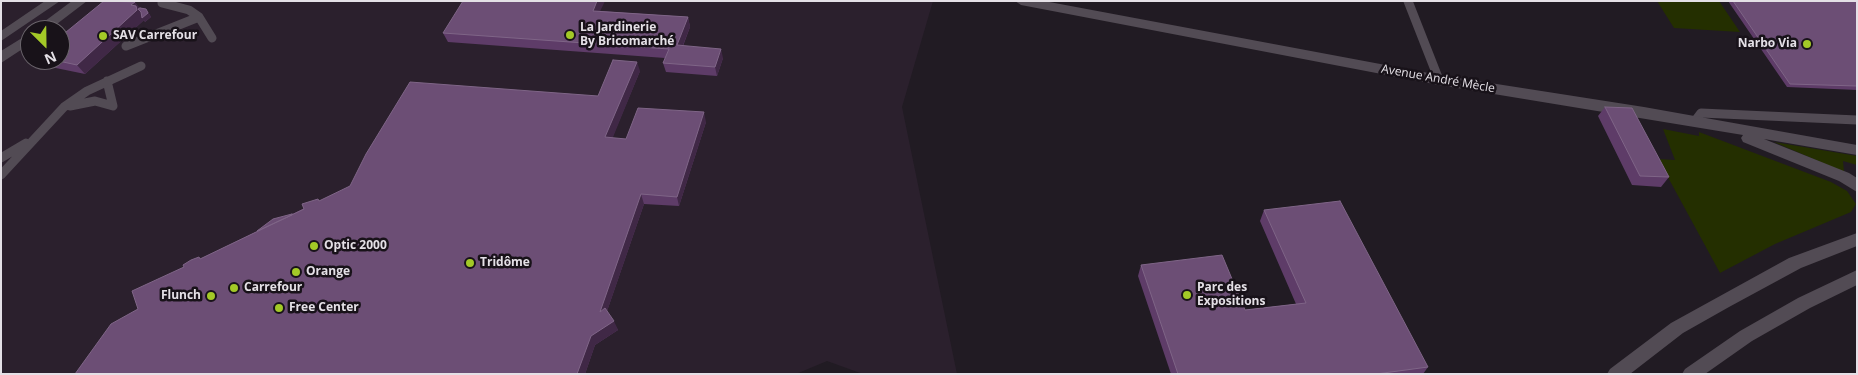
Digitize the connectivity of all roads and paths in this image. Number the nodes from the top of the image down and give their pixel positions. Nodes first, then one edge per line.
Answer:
1 (54, 1) edge
2 (81, 1) edge
3 (1021, 1) edge
4 (1408, 1) edge
5 (162, 3) dead end
6 (199, 17) junction
7 (54, 20) edge
8 (1, 38) edge
9 (212, 38) dead end
10 (20, 44) edge
11 (126, 46) dead end
12 (1, 58) edge
13 (141, 66) dead end
14 (1438, 80) junction
15 (107, 81) junction
16 (64, 106) junction
17 (1698, 117) junction
18 (1857, 120) edge
19 (1721, 127) junction
20 (37, 136) junction
21 (1857, 150) edge
22 (1, 158) edge
23 (1, 175) edge
24 (1857, 186) edge
25 (1857, 239) edge
26 (1857, 277) edge
27 (1616, 374) edge
28 (1691, 374) edge

1 - 8 street
2 - 7 street
3 - 14 street, Avenue André Mècle
4 - 14 lane
5 - 6 lane
6 - 9 lane
6 - 11 lane
10 - 12 street
13 - 15 lane
14 - 17 street, Avenue André Mècle
15 - 16 lane
15 - 16 lane
16 - 20 lane
17 - 18 lane
17 - 19 street, Avenue André Mècle
19 - 21 street, Avenue André Mècle
19 - 24 street
20 - 22 lane
20 - 23 lane
25 - 27 street
26 - 28 street

